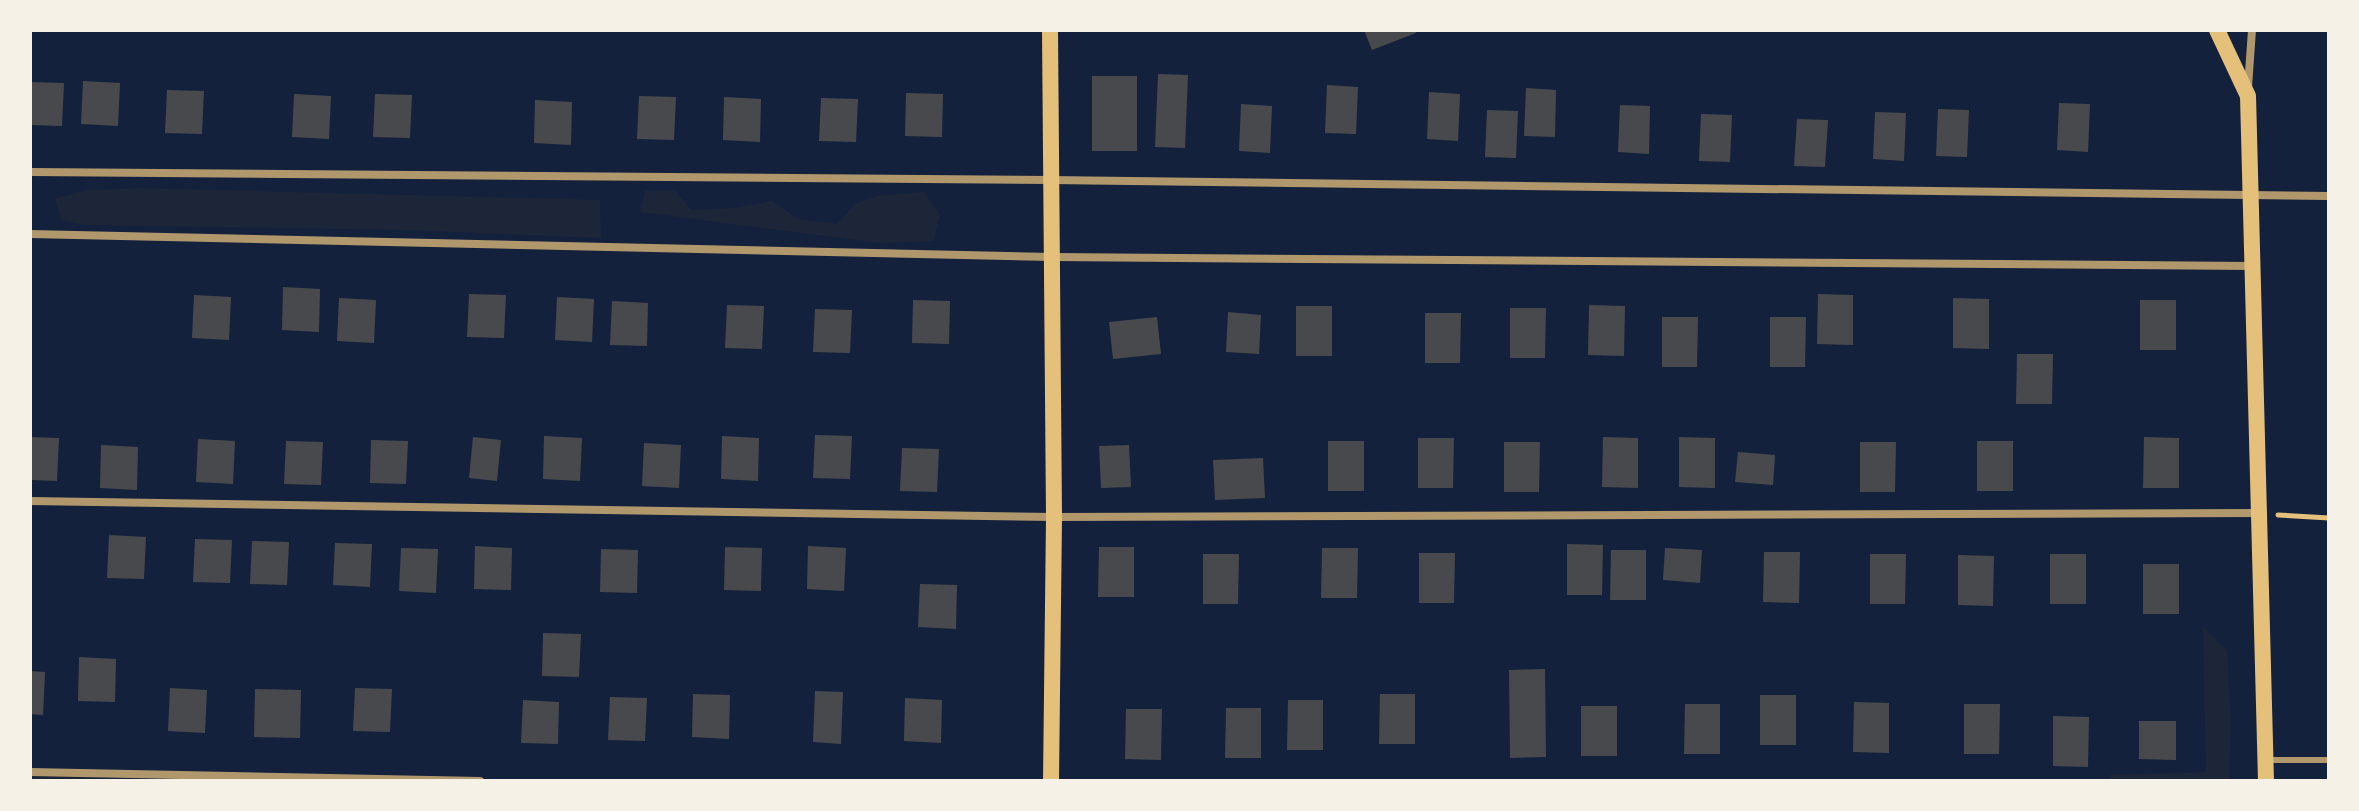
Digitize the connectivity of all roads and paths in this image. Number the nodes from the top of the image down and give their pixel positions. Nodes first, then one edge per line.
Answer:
1 (1050, 30) edge
2 (2217, 30) edge
3 (2252, 30) edge
4 (2248, 96) junction
5 (30, 172) edge
6 (1050, 180) junction
7 (2250, 196) junction
8 (2329, 196) edge
9 (30, 234) edge
10 (1052, 257) junction
11 (2252, 266) junction
12 (30, 501) edge
13 (2259, 513) junction
14 (1054, 517) junction
15 (2329, 518) edge
16 (2265, 760) junction
17 (2329, 760) edge
18 (30, 772) edge
19 (480, 781) edge
20 (1051, 781) edge
21 (2266, 781) edge

1 - 6 main road
2 - 4 main road
3 - 4 street
4 - 7 main road
5 - 6 street
6 - 7 street
6 - 10 main road
7 - 8 street
7 - 11 main road
9 - 10 street
10 - 11 street
10 - 14 main road
11 - 13 main road
12 - 14 street
13 - 14 street
13 - 15 path
13 - 16 main road
14 - 20 main road
16 - 17 lane
16 - 21 main road
18 - 19 street

